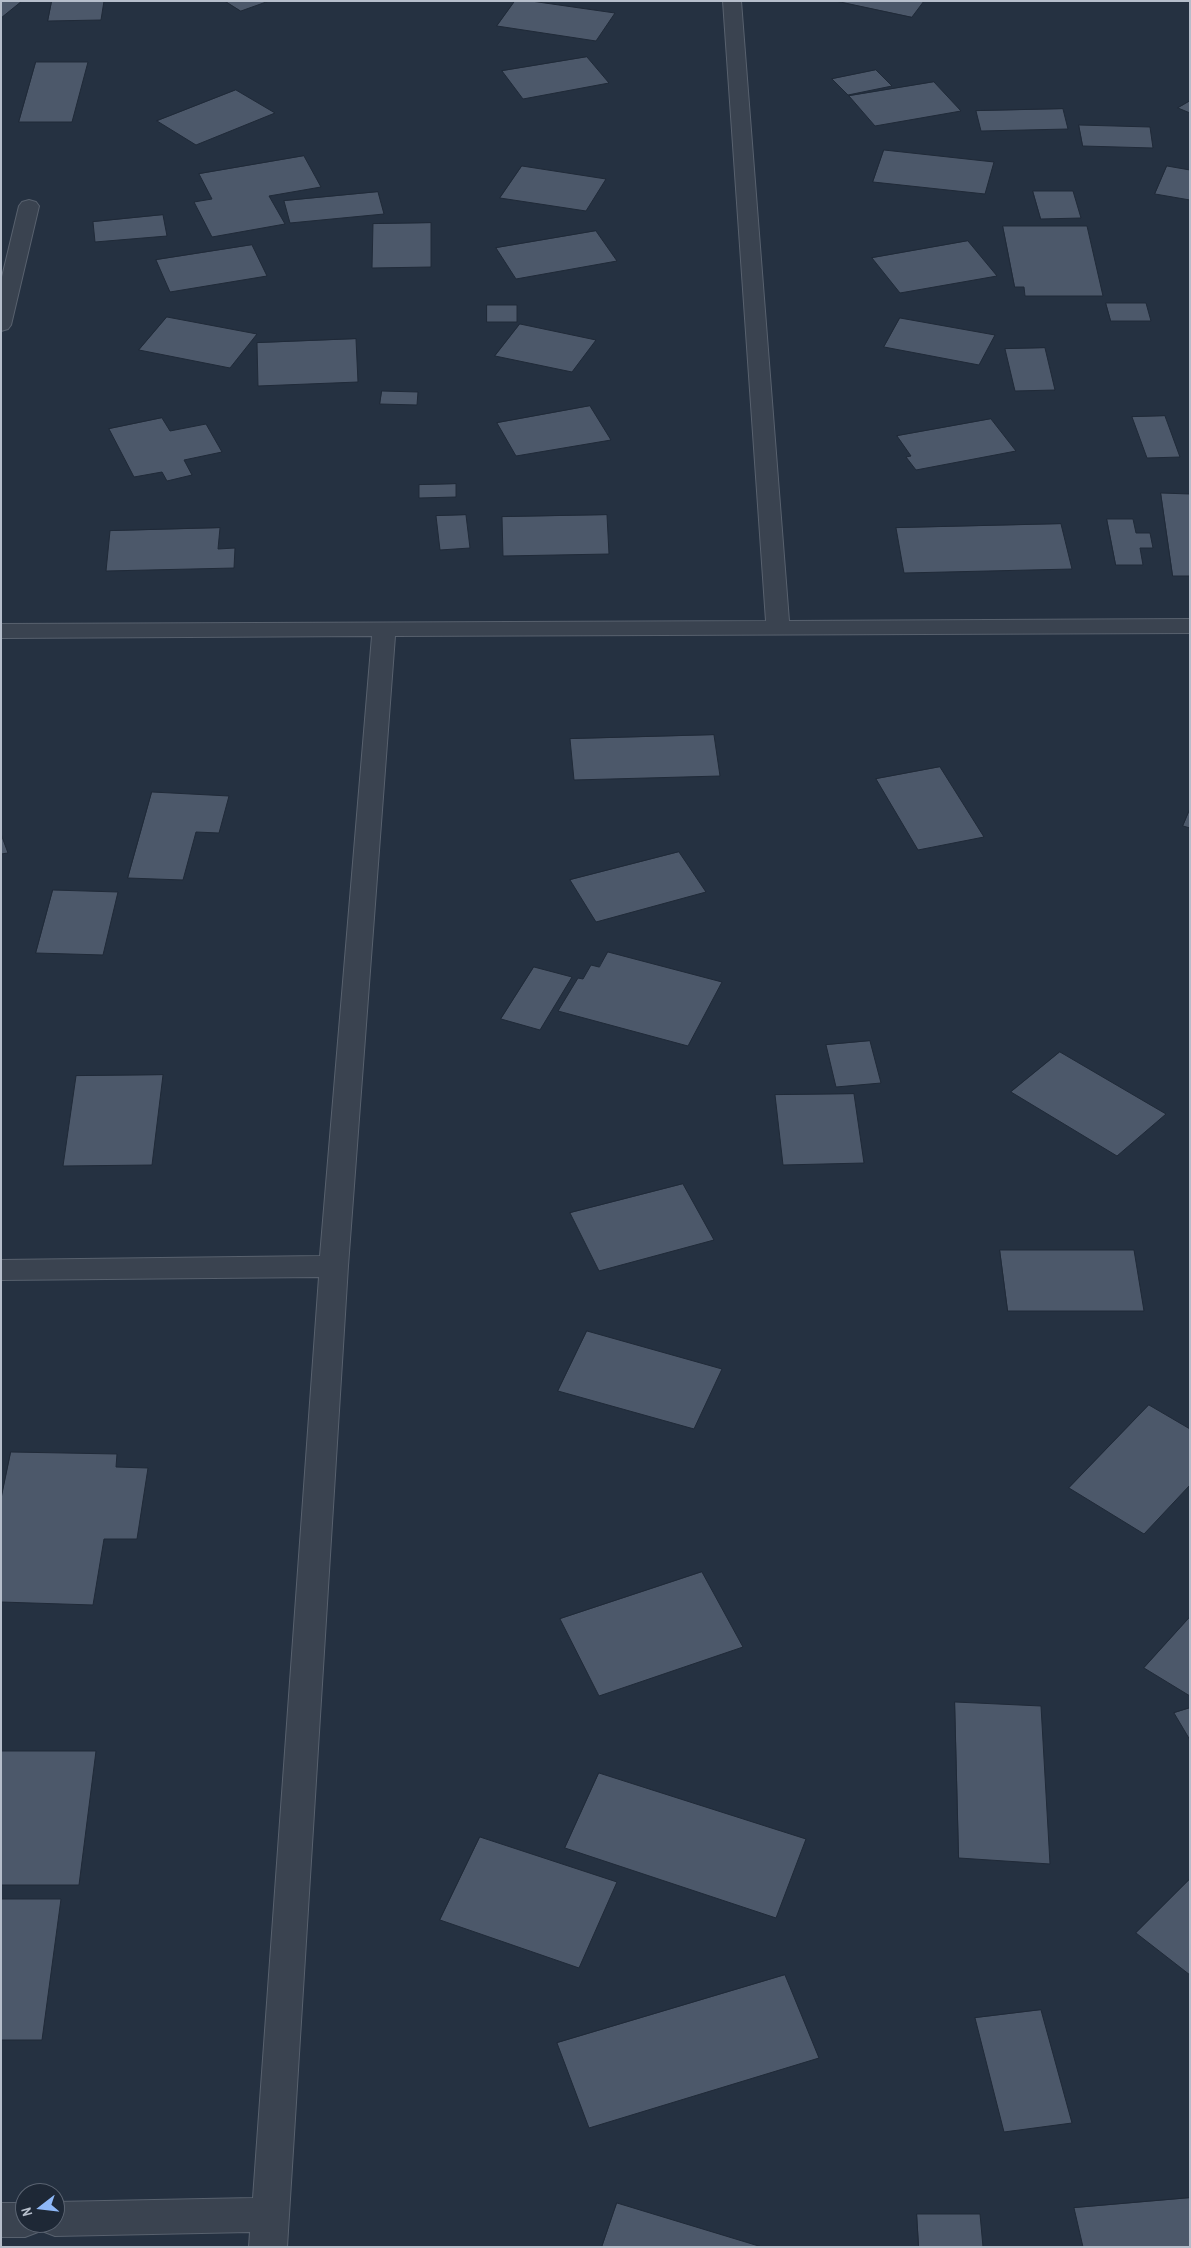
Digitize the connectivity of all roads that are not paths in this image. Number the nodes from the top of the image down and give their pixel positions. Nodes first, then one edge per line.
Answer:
1 (732, 1) edge
2 (29, 206) dead end
3 (1, 325) edge
4 (778, 626) junction
5 (1190, 626) edge
6 (384, 630) junction
7 (1, 631) edge
8 (334, 1266) junction
9 (1, 1270) edge
10 (1, 2220) edge
11 (15, 2220) edge
12 (65, 2220) edge
13 (269, 2231) edge

1 - 4 street
2 - 3 street
4 - 5 street
4 - 6 street
6 - 7 street
6 - 8 street
8 - 9 street
8 - 13 street
10 - 11 street
12 - 13 street

